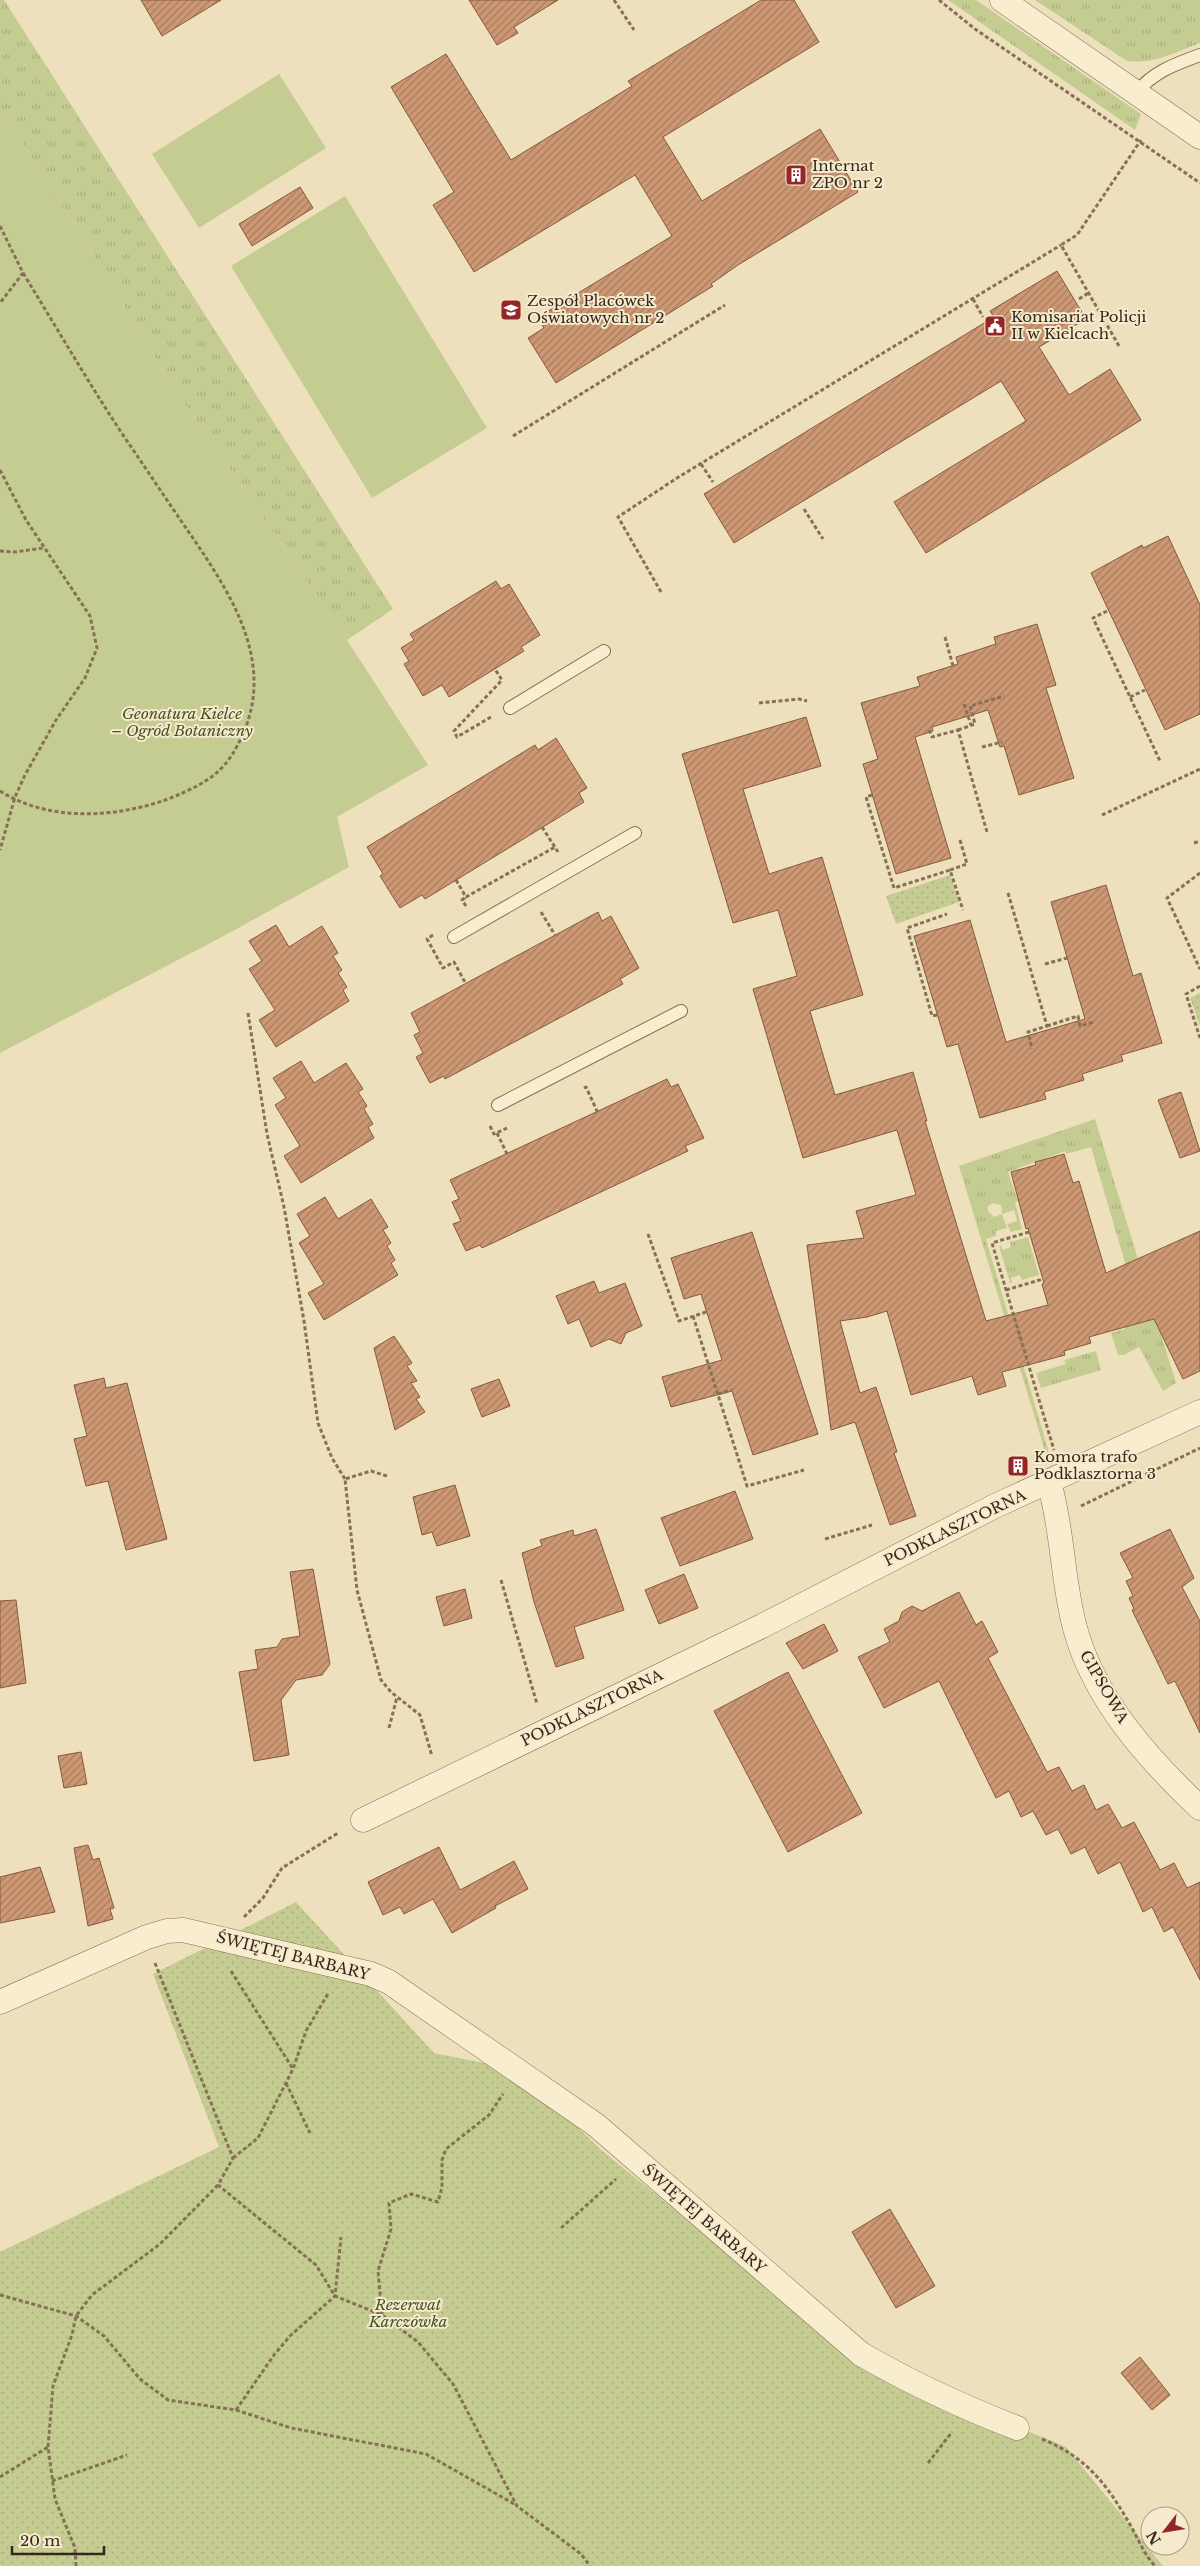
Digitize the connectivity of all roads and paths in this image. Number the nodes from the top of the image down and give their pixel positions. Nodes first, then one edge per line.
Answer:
1 (614, 0) edge
2 (939, 0) edge
3 (1002, 0) edge
4 (634, 30) dead end
5 (1200, 55) edge
6 (1136, 93) junction
7 (1200, 137) edge
8 (1141, 140) junction
9 (1200, 183) edge
10 (0, 226) edge
11 (1061, 245) junction
12 (23, 273) junction
13 (1090, 292) junction
14 (1079, 298) dead end
15 (973, 299) junction
16 (0, 303) edge
17 (725, 305) dead end
18 (983, 317) dead end
19 (1119, 346) dead end
20 (513, 436) dead end
21 (701, 464) junction
22 (0, 470) edge
23 (713, 482) dead end
24 (804, 510) dead end
25 (823, 539) dead end
26 (43, 548) junction
27 (0, 551) edge
28 (661, 592) dead end
29 (1107, 611) dead end
30 (945, 637) dead end
31 (604, 651) dead end
32 (953, 666) dead end
33 (495, 669) dead end
34 (1145, 690) dead end
35 (1004, 696) dead end
36 (1130, 697) junction
37 (807, 701) dead end
38 (759, 703) dead end
39 (964, 704) dead end
40 (510, 708) joint
41 (971, 725) junction
42 (929, 730) dead end
43 (958, 730) junction
44 (1002, 742) dead end
45 (982, 747) dead end
46 (1160, 761) dead end
47 (1200, 769) edge
48 (0, 791) edge
49 (872, 795) dead end
50 (14, 800) junction
51 (1102, 815) dead end
52 (542, 827) dead end
53 (987, 832) dead end
54 (635, 833) dead end
55 (960, 840) dead end
56 (1200, 840) edge
57 (1194, 843) dead end
58 (555, 846) junction
59 (0, 850) edge
60 (562, 859) dead end
61 (950, 870) junction
62 (1200, 873) edge
63 (456, 880) dead end
64 (1008, 893) dead end
65 (963, 910) dead end
66 (947, 914) dead end
67 (454, 937) dead end
68 (1067, 958) dead end
69 (1045, 964) dead end
70 (1200, 969) edge
71 (1200, 986) edge
72 (682, 1012) dead end
73 (248, 1013) dead end
74 (937, 1015) dead end
75 (1094, 1022) dead end
76 (1047, 1026) junction
77 (1200, 1038) edge
78 (1032, 1049) dead end
79 (577, 1091) dead end
80 (498, 1105) dead end
81 (597, 1111) dead end
82 (513, 1124) dead end
83 (491, 1127) dead end
84 (497, 1133) junction
85 (507, 1154) dead end
86 (1029, 1232) dead end
87 (648, 1234) dead end
88 (1043, 1279) dead end
89 (1006, 1290) junction
90 (706, 1312) dead end
91 (693, 1316) junction
92 (732, 1390) dead end
93 (718, 1394) junction
94 (1045, 1402) dead end
95 (1039, 1404) junction
96 (1200, 1412) edge
97 (1200, 1448) edge
98 (1055, 1453) dead end
99 (804, 1470) dead end
100 (387, 1476) dead end
101 (345, 1479) junction
102 (1048, 1482) junction
103 (1058, 1515) junction
104 (872, 1525) dead end
105 (825, 1539) dead end
106 (501, 1580) dead end
107 (397, 1696) junction
108 (389, 1728) dead end
109 (546, 1730) junction
110 (428, 1741) dead end
111 (1200, 1808) edge
112 (364, 1820) joint
113 (209, 1936) junction
114 (147, 1937) junction
115 (344, 1967) junction
116 (0, 2002) edge
117 (293, 2069) junction
118 (519, 2070) junction
119 (286, 2083) junction
120 (310, 2133) dead end
121 (233, 2158) junction
122 (637, 2160) junction
123 (218, 2185) junction
124 (561, 2228) dead end
125 (340, 2237) dead end
126 (0, 2295) edge
127 (335, 2296) junction
128 (382, 2315) junction
129 (76, 2316) junction
130 (236, 2410) junction
131 (970, 2410) junction
132 (1017, 2428) joint
133 (48, 2447) junction
134 (127, 2455) dead end
135 (928, 2463) dead end
136 (0, 2477) edge
137 (52, 2482) junction
138 (517, 2506) junction
139 (76, 2566) edge
140 (590, 2566) edge
141 (1155, 2566) edge

1 - 4 path
2 - 8 path
3 - 6 street
5 - 6 lane
6 - 7 street
8 - 9 path
8 - 11 path
10 - 12 path
11 - 13 path
11 - 15 path
12 - 16 path
12 - 50 path
13 - 14 path
13 - 19 path
15 - 18 path
15 - 21 path
17 - 20 path
21 - 23 path
21 - 28 path
22 - 26 path
24 - 25 path
26 - 27 path
26 - 50 path
29 - 36 path
30 - 32 path
31 - 40 lane
33 - 40 path
34 - 36 path
35 - 41 path
36 - 46 path
37 - 38 path
39 - 41 path
41 - 43 path
42 - 43 path
43 - 53 path
44 - 45 path
47 - 51 path
48 - 50 path
49 - 61 path
50 - 59 path
52 - 58 path
54 - 67 lane
55 - 61 path
56 - 57 path
58 - 60 path
58 - 63 path
61 - 65 path
62 - 70 path
64 - 76 path
66 - 74 path
68 - 69 path
71 - 77 path
72 - 80 lane
73 - 101 path
75 - 76 path
76 - 78 path
79 - 81 path
82 - 84 path
83 - 84 path
84 - 85 path
86 - 89 path
87 - 91 path
88 - 89 path
89 - 95 path
90 - 91 path
91 - 93 path
92 - 93 path
93 - 99 path
94 - 95 path
95 - 98 path
96 - 102 street, PODKLASZTORNA
97 - 103 path
100 - 101 path
101 - 107 path
102 - 103 street, GIPSOWA
102 - 109 street, PODKLASZTORNA
103 - 111 street, GIPSOWA
104 - 105 path
106 - 109 path
107 - 108 path
107 - 110 path
109 - 112 street, PODKLASZTORNA
112 - 113 path
113 - 114 street
113 - 115 street, ŚWIĘTEJ BARBARY
113 - 117 path
114 - 116 street
114 - 121 path
115 - 117 path
115 - 118 street, ŚWIĘTEJ BARBARY
117 - 119 path
118 - 122 street, ŚWIĘTEJ BARBARY
118 - 128 path
119 - 120 path
119 - 121 path
121 - 123 path
122 - 124 path
122 - 131 street, ŚWIĘTEJ BARBARY
123 - 127 path
123 - 129 path
125 - 127 path
126 - 129 path
127 - 128 path
127 - 130 path
128 - 138 path
129 - 130 path
129 - 133 path
130 - 138 path
131 - 132 street, ŚWIĘTEJ BARBARY
131 - 135 path
132 - 141 path
133 - 136 path
133 - 137 path
134 - 137 path
137 - 139 path
138 - 140 path

